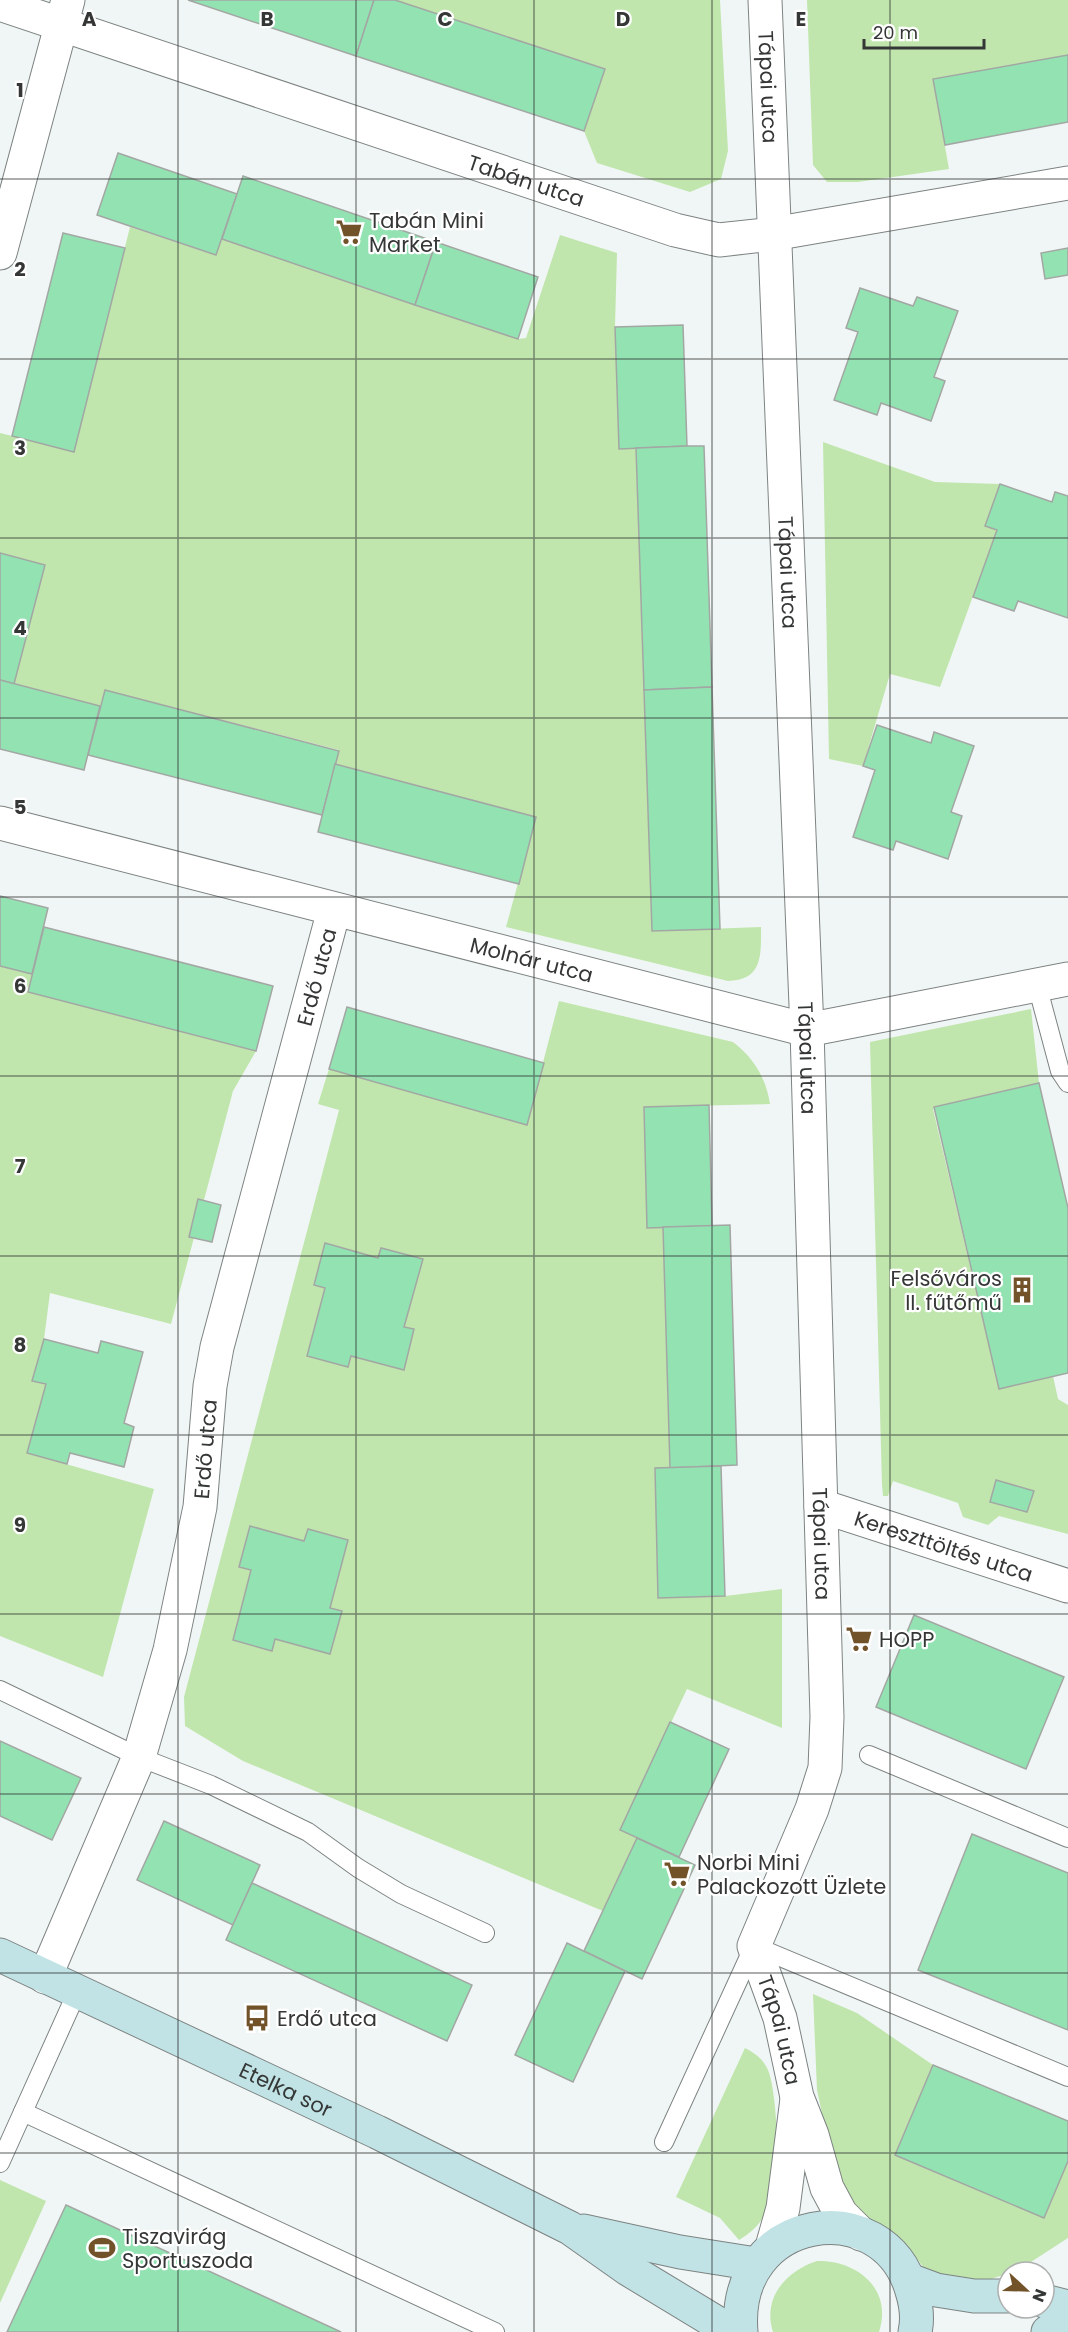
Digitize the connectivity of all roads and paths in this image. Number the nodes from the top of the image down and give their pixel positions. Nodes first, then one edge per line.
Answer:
1 (765, 0) edge
2 (0, 4) edge
3 (64, 13) edge
4 (1068, 183) edge
5 (7, 195) edge
6 (773, 234) junction
7 (0, 253) edge
8 (0, 823) edge
9 (334, 910) junction
10 (1052, 982) edge
11 (807, 1030) junction
12 (1068, 1083) edge
13 (820, 1506) junction
14 (1068, 1586) edge
15 (0, 1690) edge
16 (869, 1755) dead end
17 (139, 1757) junction
18 (1068, 1836) edge
19 (485, 1933) dead end
20 (754, 1946) junction
21 (0, 1955) edge
22 (45, 1977) junction
23 (77, 1992) junction
24 (1068, 2077) edge
25 (797, 2097) junction
26 (23, 2112) junction
27 (664, 2142) dead end
28 (0, 2163) edge
29 (570, 2228) junction
30 (861, 2234) junction
31 (764, 2256) junction
32 (909, 2280) junction
33 (996, 2296) edge
34 (1068, 2318) edge
35 (495, 2332) edge
36 (732, 2332) edge
37 (741, 2332) edge
38 (915, 2332) edge
39 (1048, 2332) edge

1 - 6 street, Tápai utca
2 - 3 street, Tabán utca
3 - 5 street
3 - 6 street, Tabán utca
4 - 6 street, Tabán utca
5 - 7 street
6 - 11 street, Tápai utca
8 - 9 street, Molnár utca
9 - 11 street, Molnár utca
9 - 17 street, Erdő utca
10 - 11 street, Molnár utca
10 - 12 lane
11 - 13 street, Tápai utca
13 - 14 street, Kereszttöltés utca
13 - 20 street, Tápai utca
15 - 17 lane
16 - 18 lane
17 - 19 lane
17 - 22 street, Erdő utca
20 - 24 lane
20 - 25 street, Tápai utca
20 - 27 lane
21 - 22 street, Etelka sor
22 - 23 street, Etelka sor
23 - 26 lane
23 - 29 street, Etelka sor
25 - 30 street, Tápai utca
25 - 31 street, Tápai utca
26 - 28 lane
26 - 35 lane
29 - 31 street, Etelka sor
29 - 36 street, Etelka sor
30 - 31 street
30 - 32 street
31 - 37 street
32 - 33 street
32 - 38 street
34 - 39 street

